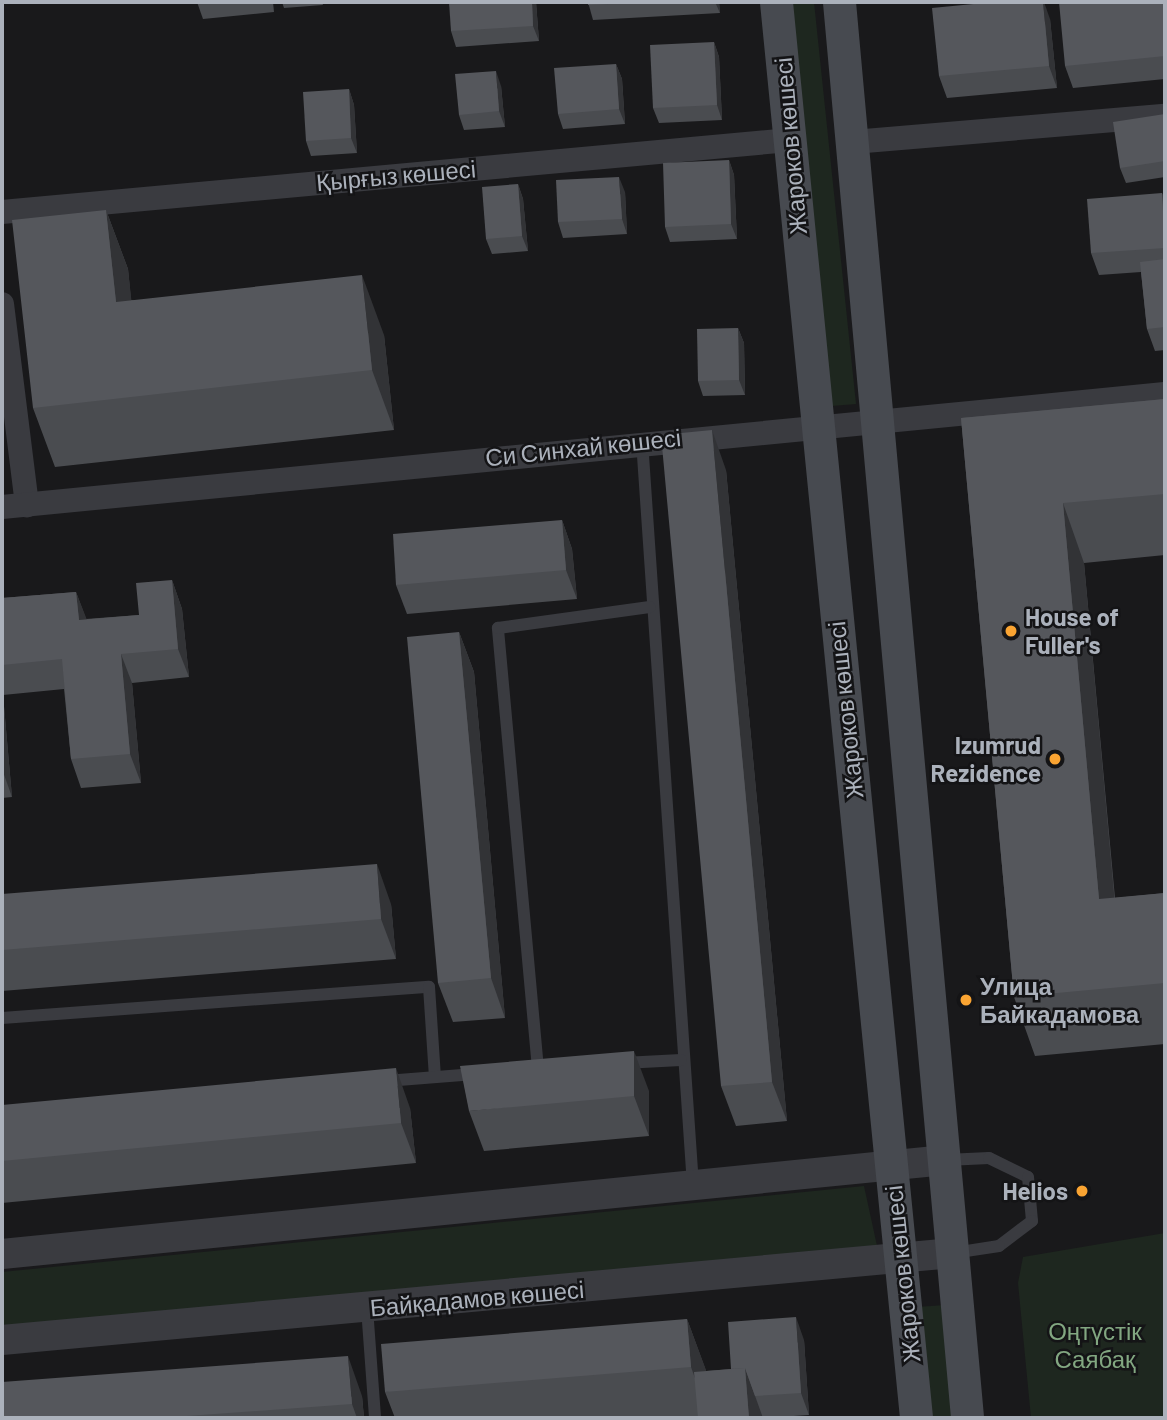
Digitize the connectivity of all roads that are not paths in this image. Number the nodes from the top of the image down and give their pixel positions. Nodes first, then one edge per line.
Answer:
1 (776, 2) edge
2 (839, 2) edge
3 (1165, 116) edge
4 (790, 140) junction
5 (853, 142) junction
6 (2, 212) edge
7 (2, 304) edge
8 (1165, 394) edge
9 (881, 421) junction
10 (816, 428) junction
11 (642, 440) junction
12 (27, 505) junction
13 (2, 507) edge
14 (650, 607) junction
15 (2, 1018) edge
16 (681, 1060) junction
17 (609, 1064) edge
18 (537, 1069) edge
19 (486, 1073) edge
20 (435, 1077) junction
21 (367, 1083) edge
22 (945, 1160) junction
23 (892, 1164) junction
24 (692, 1185) junction
25 (2, 1254) edge
26 (953, 1254) junction
27 (901, 1259) junction
28 (367, 1308) junction
29 (2, 1340) edge
30 (375, 1418) edge
31 (916, 1418) edge
32 (967, 1418) edge

1 - 4 main road, Жароков көшесі
2 - 5 main road, Жароков көшесі
3 - 5 street
4 - 6 street, Қырғыз көшесі
4 - 10 main road, Жароков көшесі
5 - 9 main road, Жароков көшесі
7 - 12 street
8 - 9 street, Си Синхай көшесі
9 - 10 street, Си Синхай көшесі
9 - 22 main road, Жароков көшесі
10 - 11 street, Си Синхай көшесі
10 - 23 main road, Жароков көшесі
11 - 12 street, Си Синхай көшесі
11 - 14 lane
12 - 13 street, Си Синхай көшесі
14 - 16 lane
14 - 18 lane
15 - 20 lane
16 - 17 lane
16 - 24 lane
19 - 20 lane
20 - 21 lane
22 - 23 street
22 - 26 main road, Жароков көшесі
22 - 26 lane
23 - 24 street
23 - 27 main road, Жароков көшесі
24 - 25 street
26 - 27 street, Байқадамов көшесі
26 - 32 main road, Жароков көшесі
27 - 28 street, Байқадамов көшесі
27 - 31 main road, Жароков көшесі
28 - 29 street, Байқадамов көшесі
28 - 30 lane

